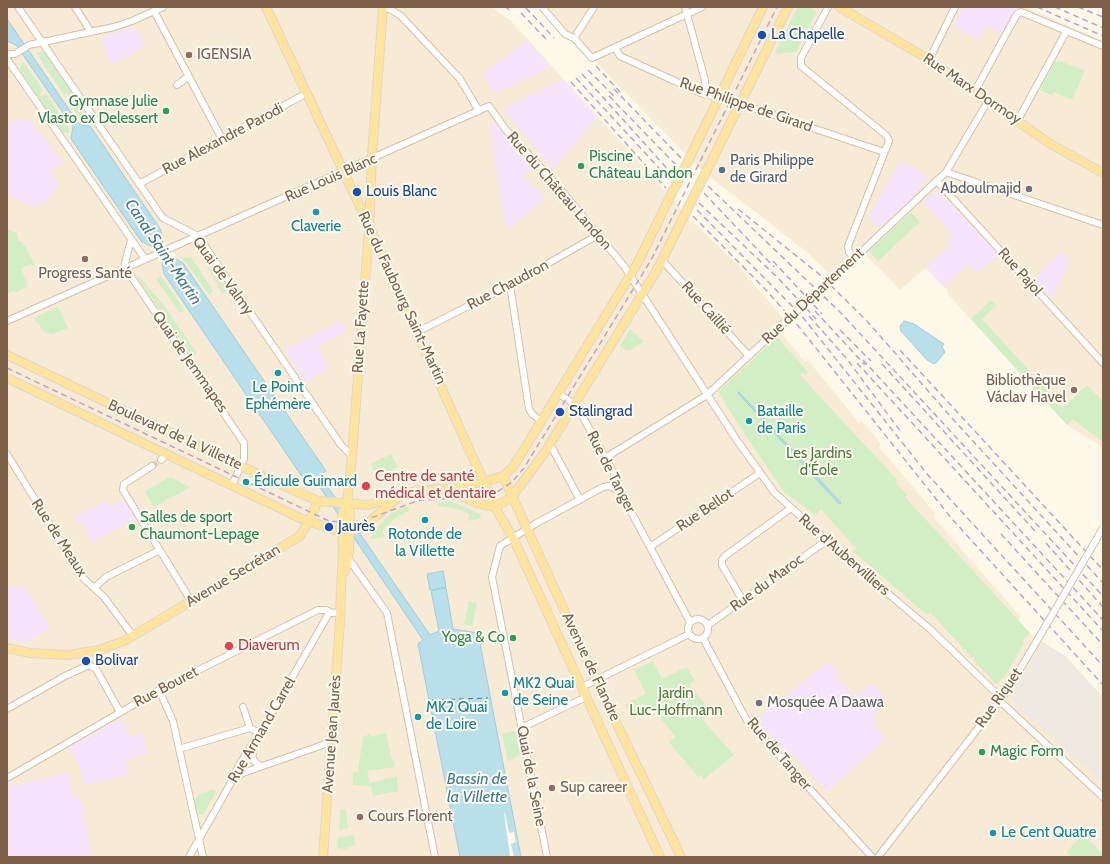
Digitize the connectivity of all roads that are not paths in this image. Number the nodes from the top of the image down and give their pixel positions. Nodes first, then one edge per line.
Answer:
1 (18, 7) edge
2 (75, 7) edge
3 (163, 7) edge
4 (266, 7) edge
5 (542, 7) edge
6 (594, 7) edge
7 (685, 7) edge
8 (702, 7) edge
9 (763, 7) edge
10 (788, 7) edge
11 (828, 7) edge
12 (839, 7) edge
13 (955, 7) edge
14 (383, 8) edge
15 (155, 14) junction
16 (687, 14) junction
17 (91, 32) junction
18 (1066, 32) junction
19 (574, 38) junction
20 (41, 42) junction
21 (1103, 46) edge
22 (615, 47) junction
23 (7, 54) edge
24 (931, 57) junction
25 (7, 59) edge
26 (188, 77) junction
27 (177, 85) dead end
28 (975, 91) junction
29 (307, 93) junction
30 (705, 94) junction
31 (718, 99) junction
32 (988, 101) junction
33 (740, 104) junction
34 (489, 106) joint
35 (479, 111) junction
36 (1018, 120) junction
37 (222, 139) junction
38 (884, 152) junction
39 (372, 160) junction
40 (344, 172) junction
41 (946, 172) junction
42 (1103, 173) edge
43 (937, 181) junction
44 (139, 184) junction
45 (1103, 225) edge
46 (370, 229) junction
47 (598, 235) junction
48 (198, 236) junction
49 (131, 240) junction
50 (854, 258) junction
51 (145, 259) junction
52 (662, 260) junction
53 (126, 269) junction
54 (630, 275) junction
55 (510, 285) junction
56 (642, 292) junction
57 (7, 321) edge
58 (417, 332) junction
59 (7, 355) edge
60 (749, 356) junction
61 (1103, 363) edge
62 (7, 378) edge
63 (558, 393) junction
64 (707, 395) junction
65 (574, 404) junction
66 (541, 421) junction
67 (550, 444) junction
68 (7, 454) edge
69 (352, 456) junction
70 (605, 458) junction
71 (152, 466) tunnel mouth
72 (241, 466) junction
73 (760, 473) junction
74 (503, 476) junction
75 (484, 482) junction
76 (232, 485) junction
77 (446, 489) junction
78 (620, 491) junction
79 (402, 494) junction
80 (512, 497) junction
81 (580, 500) junction
82 (318, 501) junction
83 (347, 504) junction
84 (495, 507) junction
85 (791, 508) junction
86 (309, 521) junction
87 (1103, 528) edge
88 (527, 530) junction
89 (346, 531) junction
90 (513, 538) junction
91 (826, 540) junction
92 (650, 547) junction
93 (160, 550) junction
94 (348, 558) junction
95 (94, 588) junction
96 (191, 601) junction
97 (743, 601) junction
98 (340, 612) junction
99 (329, 613) junction
100 (690, 622) junction
101 (708, 624) junction
102 (690, 634) junction
103 (133, 636) junction
104 (703, 638) junction
105 (7, 648) edge
106 (596, 680) junction
107 (582, 687) junction
108 (159, 690) junction
109 (586, 697) junction
110 (1000, 700) junction
111 (243, 707) dead end
112 (7, 709) edge
113 (120, 712) junction
114 (250, 728) junction
115 (521, 728) junction
116 (259, 736) junction
117 (331, 742) junction
118 (178, 749) junction
119 (261, 766) junction
120 (7, 778) edge
121 (233, 779) junction
122 (1103, 797) edge
123 (199, 838) junction
124 (188, 857) edge
125 (203, 857) edge
126 (323, 857) edge
127 (435, 857) edge
128 (547, 857) edge
129 (660, 857) edge
130 (681, 857) edge
131 (872, 857) edge
132 (878, 857) edge

1 - 20 street, Quai de Valmy
2 - 17 street
3 - 15 street
4 - 29 main road, Rue du Faubourg Saint-Martin
5 - 19 street, bridge
6 - 19 street
7 - 16 street
8 - 16 street
9 - 31 main road
10 - 33 main road
11 - 38 street
12 - 24 main road, Rue Marx Dormoy
13 - 24 street
14 - 35 street
14 - 39 main road, Rue La Fayette
15 - 17 street
15 - 26 street
16 - 22 street
16 - 30 street
17 - 20 street
18 - 21 street
18 - 28 street
18 - 36 street
19 - 22 street
20 - 23 street
20 - 44 street, Quai de Valmy
22 - 30 street, Rue Philippe de Girard
24 - 28 main road, Rue Marx Dormoy
25 - 49 street
26 - 27 street
26 - 37 street
28 - 32 main road, Rue Marx Dormoy
29 - 37 street, Rue Alexandre Parodi
29 - 40 main road, Rue du Faubourg Saint-Martin
30 - 31 street, Rue Philippe de Girard
31 - 33 street, Rue Philippe de Girard
31 - 54 main road, bridge
32 - 36 main road, Rue Marx Dormoy
32 - 41 street, Rue du Département
33 - 38 street, Rue Philippe de Girard
33 - 52 main road, bridge
34 - 35 street, Rue Louis Blanc
34 - 47 street, Rue du Château Landon
35 - 39 street, Rue Louis Blanc
36 - 42 main road, Rue Marx Dormoy
37 - 44 street, Rue Alexandre Parodi
38 - 50 street
39 - 40 street, Rue Louis Blanc
39 - 46 main road, Rue La Fayette
40 - 46 main road, Rue du Faubourg Saint-Martin
40 - 48 street, Rue Louis Blanc
41 - 43 street, Rue du Département
41 - 45 street
43 - 50 street, Rue du Département
43 - 61 street, Rue Pajol
44 - 48 street, Quai de Valmy
46 - 58 main road, Rue du Faubourg Saint-Martin
46 - 69 main road, Rue La Fayette
47 - 54 street, Rue du Château Landon
47 - 55 street, Rue Chaudron
48 - 51 street, Rue Louis Blanc
48 - 69 street, Quai de Valmy
49 - 51 street
49 - 53 street
50 - 60 street, Rue du Département, bridge
51 - 53 street
52 - 56 main road
52 - 60 street, Rue Caillié
53 - 57 street
53 - 72 street, Quai de Jemmapes
54 - 56 street, Rue d'Aubervilliers
54 - 63 main road
55 - 58 street, Rue Chaudron
55 - 66 street
56 - 64 street, Rue d'Aubervilliers
56 - 65 main road
58 - 75 main road, Rue du Faubourg Saint-Martin
59 - 72 main road, Boulevard de la Villette
60 - 64 street, Rue du Département
62 - 76 main road, Boulevard de la Villette
63 - 65 street, Rue de Tanger
63 - 66 main road
64 - 70 street, Rue du Département
64 - 73 street, Rue d'Aubervilliers
65 - 67 main road
65 - 70 street, Rue de Tanger
66 - 74 main road
67 - 80 main road
67 - 81 street
68 - 95 street, Rue de Meaux
69 - 83 main road, Rue La Fayette
70 - 78 street, Rue de Tanger
71 - 93 street
72 - 76 street, Quai de Jemmapes
72 - 82 main road, Boulevard de la Villette
73 - 85 street, Rue d'Aubervilliers
73 - 92 street, Rue Bellot
74 - 75 main road
74 - 80 main road, Avenue de Flandre
75 - 77 main road, Boulevard de la Villette
75 - 84 main road, Avenue de Flandre
76 - 86 main road, Boulevard de la Villette
77 - 79 main road, Boulevard de la Villette
77 - 84 main road
78 - 81 street, Quai de la Seine
78 - 92 street, Rue de Tanger
79 - 83 main road, Boulevard de la Villette
79 - 89 main road
80 - 84 main road
80 - 88 main road, Avenue de Flandre
81 - 88 street, Quai de la Seine
82 - 83 main road, Boulevard de la Villette
82 - 86 main road, Avenue Secrétan
83 - 89 main road, Rue La Fayette
84 - 90 main road, Avenue de Flandre
85 - 91 street, Rue d'Aubervilliers
85 - 97 street
86 - 89 main road, Boulevard de la Villette
86 - 96 main road, Avenue Secrétan
87 - 110 street, Rue Riquet, bridge
88 - 90 street, Quai de la Seine
88 - 106 main road, Avenue de Flandre
89 - 94 main road, Avenue Jean Jaurès
89 - 98 main road, Avenue Jean Jaurès
90 - 107 main road, Avenue de Flandre
90 - 115 street, Quai de la Seine
91 - 97 street, Rue du Maroc
91 - 110 street, Rue d'Aubervilliers
92 - 100 street, Rue de Tanger
93 - 95 street
93 - 96 street
94 - 98 main road, Avenue Jean Jaurès
94 - 127 street
95 - 103 street, Rue de Meaux
96 - 103 main road, Avenue Secrétan
97 - 101 street, Rue du Maroc
98 - 99 street
98 - 117 main road, Avenue Jean Jaurès
99 - 108 street, Rue Bouret
99 - 116 street, Rue Armand Carrel
100 - 101 street
100 - 102 street
101 - 104 street
102 - 104 street
102 - 106 street
103 - 105 main road, Avenue Secrétan
104 - 131 street, Rue de Tanger
106 - 107 street
106 - 130 main road, Avenue de Flandre
107 - 109 main road, Avenue de Flandre
108 - 113 street, Rue Bouret
108 - 118 street
109 - 115 street
109 - 129 main road, Avenue de Flandre
110 - 122 street, Rue d'Aubervilliers
110 - 132 street, Rue Riquet
111 - 114 street
112 - 113 street
113 - 120 street, Rue Bouret
114 - 116 street
114 - 118 street
115 - 128 street, Quai de la Seine
116 - 119 street
116 - 121 street, Rue Armand Carrel
117 - 119 street
117 - 126 main road, Avenue Jean Jaurès
118 - 123 street
119 - 121 street
121 - 123 street, Rue Armand Carrel
123 - 124 street, Rue Armand Carrel
123 - 125 street

